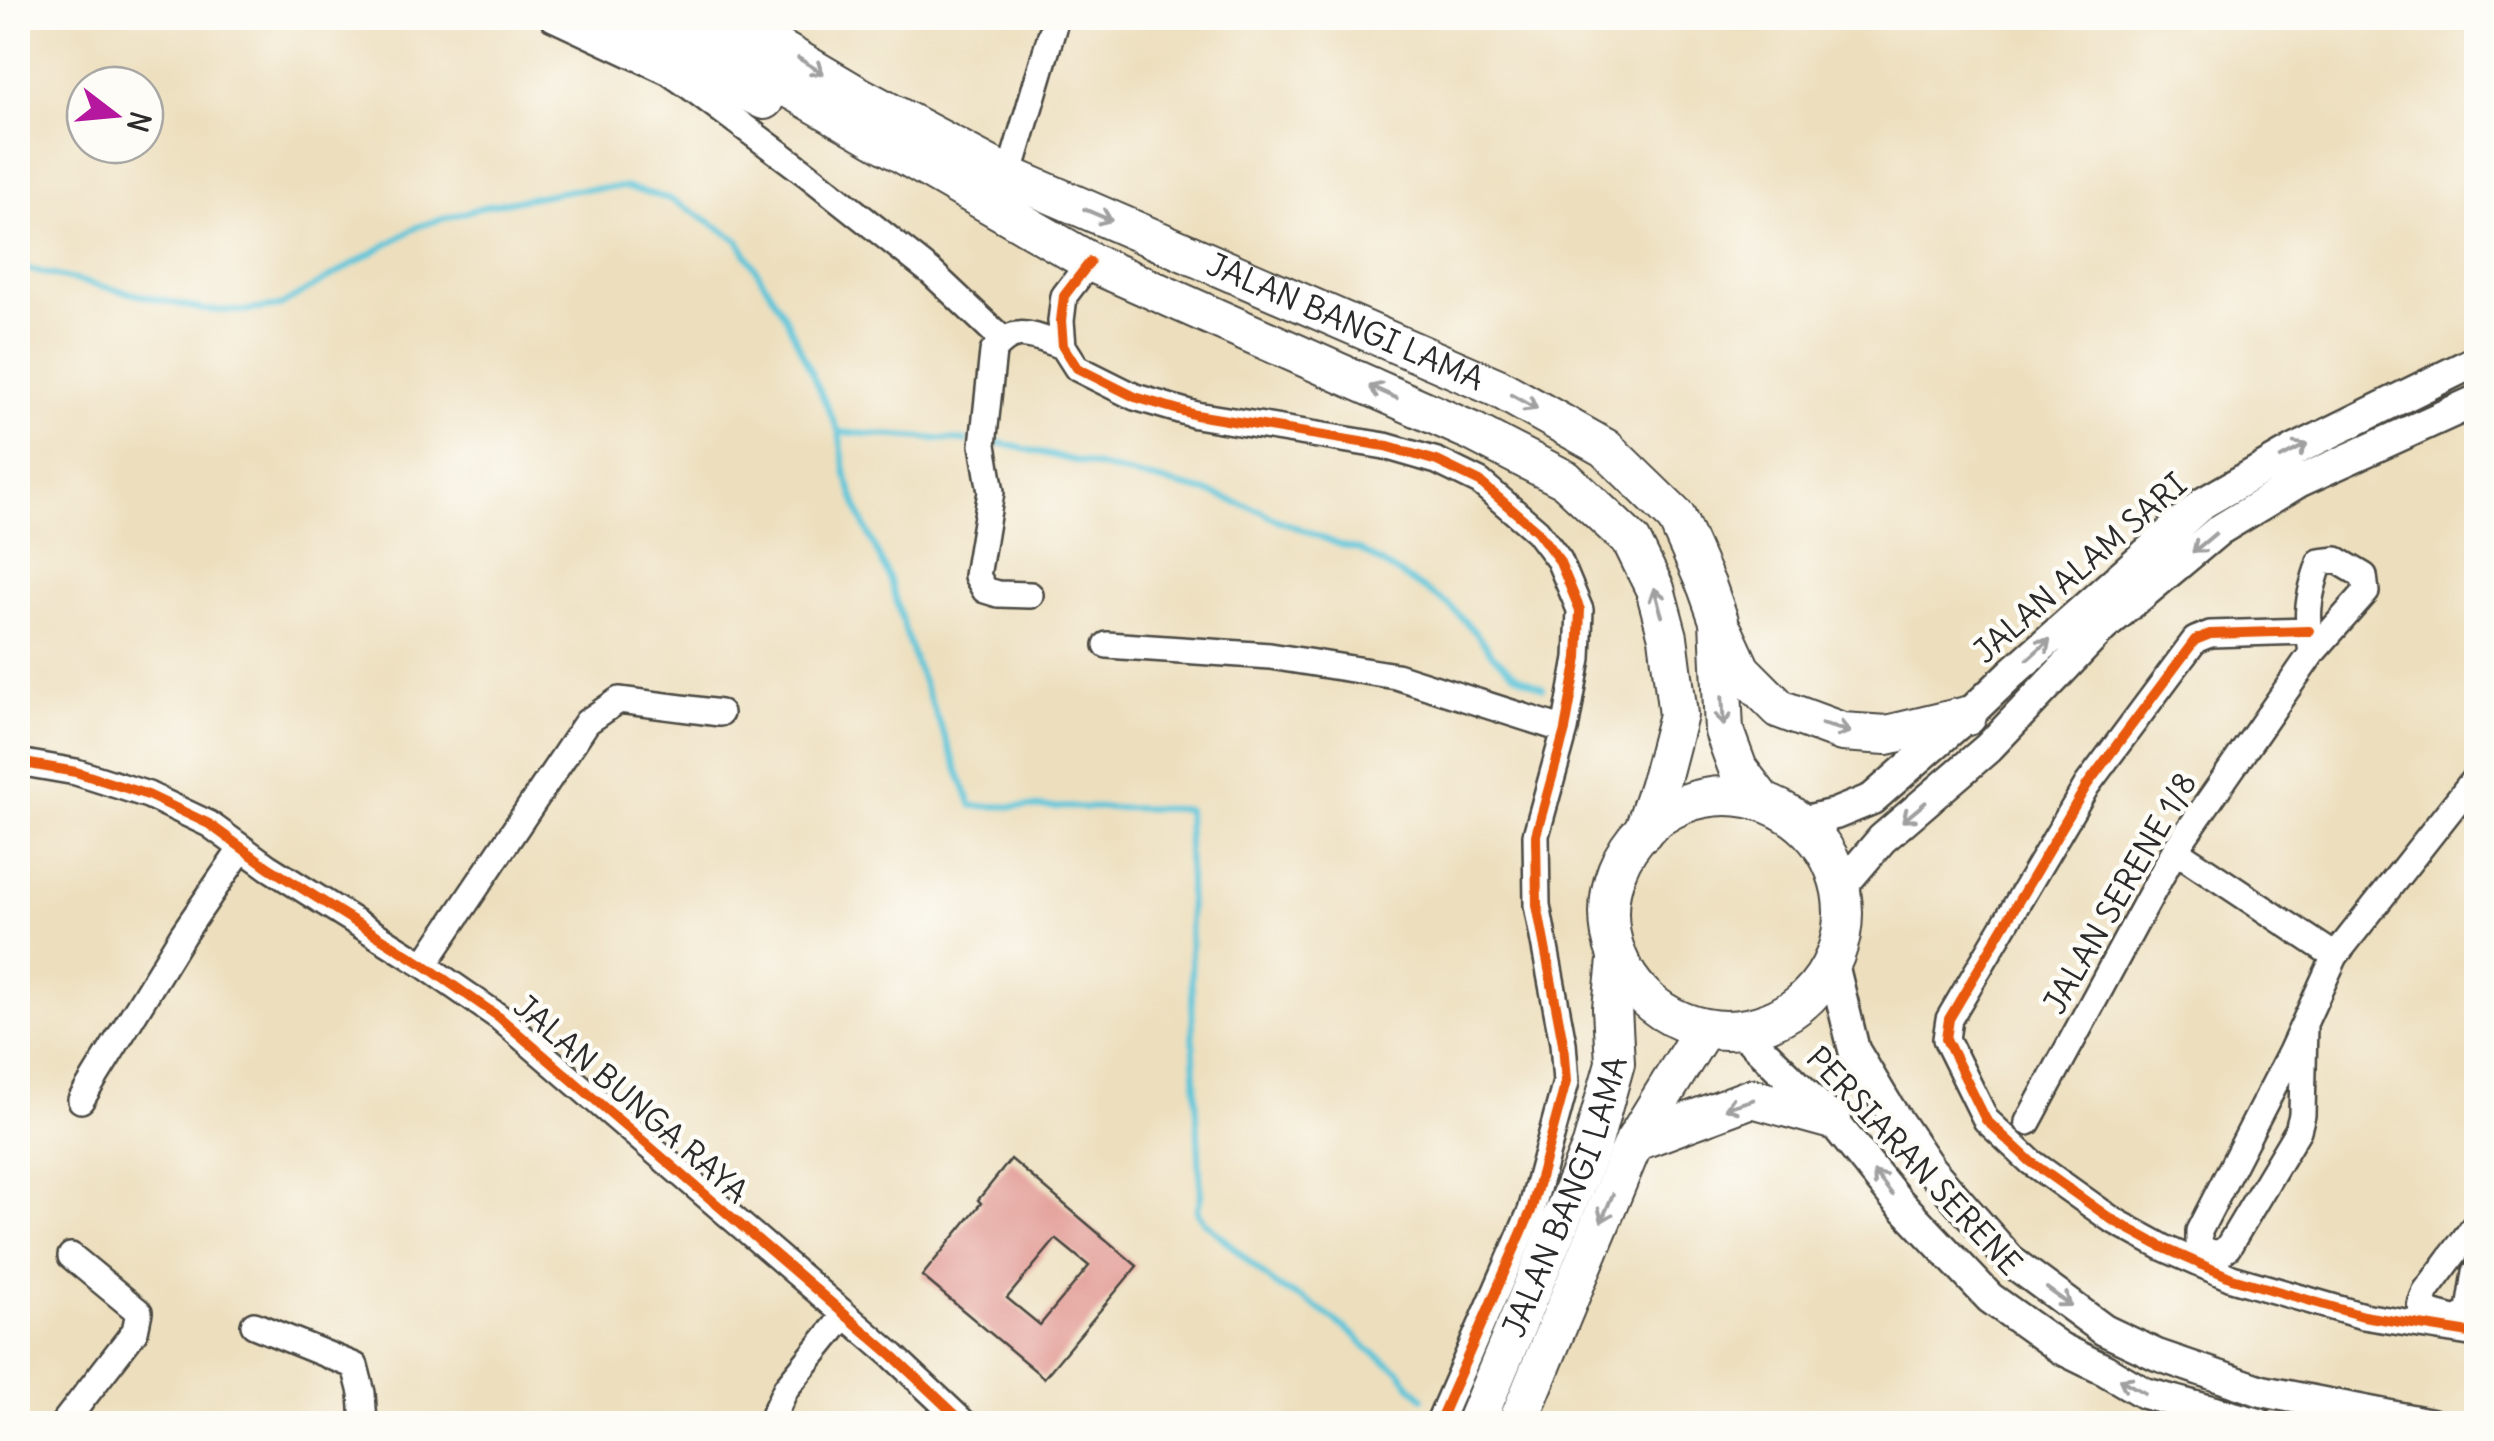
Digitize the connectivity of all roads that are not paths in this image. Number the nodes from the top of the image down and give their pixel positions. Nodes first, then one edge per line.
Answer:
1 (553, 18) edge
2 (598, 18) edge
3 (668, 18) edge
4 (727, 18) edge
5 (1056, 18) edge
6 (1009, 176) junction
7 (967, 190) junction
8 (1090, 262) junction
9 (1002, 340) junction
10 (1062, 346) junction
11 (2476, 361) edge
12 (2476, 402) edge
13 (1030, 594) dead end
14 (1719, 622) junction
15 (1107, 645) dead end
16 (720, 713) dead end
17 (1968, 716) junction
18 (1565, 730) junction
19 (18, 762) edge
20 (2476, 777) edge
21 (1761, 800) junction
22 (1801, 822) junction
23 (1643, 832) junction
24 (242, 848) junction
25 (2175, 850) junction
26 (1841, 887) junction
27 (2335, 956) junction
28 (1617, 960) junction
29 (1832, 964) junction
30 (424, 965) junction
31 (1686, 1024) junction
32 (2304, 1024) junction
33 (1742, 1031) junction
34 (81, 1100) dead end
35 (1832, 1120) junction
36 (2028, 1122) dead end
37 (1634, 1142) junction
38 (2476, 1222) edge
39 (2476, 1240) edge
40 (71, 1256) dead end
41 (2476, 1272) edge
42 (844, 1315) junction
43 (254, 1325) dead end
44 (2476, 1334) edge
45 (771, 1420) dead end
46 (63, 1424) edge
47 (364, 1424) edge
48 (965, 1424) edge
49 (1438, 1424) edge
50 (1475, 1424) edge
51 (1516, 1424) edge
52 (2259, 1424) edge
53 (2431, 1424) edge

1 - 9 street
2 - 7 main road, JALAN BANGI LAMA
3 - 7 main road, JALAN BANGI LAMA
4 -> 6 main road, JALAN BANGI LAMA
5 - 6 street
6 -> 14 main road, JALAN BANGI LAMA
7 - 8 main road, JALAN BANGI LAMA
8 - 10 street
23 -> 8 main road, JALAN BANGI LAMA
9 - 10 street
9 - 13 street
10 - 18 street
17 -> 11 street, JALAN ALAM SARI
12 -> 26 street, JALAN ALAM SARI
14 -> 17 main road
14 -> 21 main road, JALAN BANGI LAMA
15 - 18 street
16 - 30 street
17 - 22 street, JALAN ALAM SARI
18 - 49 street
19 - 24 street, JALAN BUNGA RAYA
20 - 27 street
21 - 22 main road, JALAN BANGI LAMA
21 - 23 main road, JALAN BANGI LAMA
22 - 26 main road, JALAN BANGI LAMA
23 - 28 main road, JALAN BANGI LAMA
24 - 30 street, JALAN BUNGA RAYA
24 - 34 street
25 - 27 street
25 - 36 street, JALAN SERENE 1/8
25 - 44 street, JALAN SERENE 1/8
26 - 29 main road, JALAN BANGI LAMA
27 - 32 street
28 - 31 main road, JALAN BANGI LAMA
28 - 50 main road, JALAN BANGI LAMA
29 - 33 main road, JALAN BANGI LAMA
29 -> 53 street, PERSIARAN SERENE
30 - 42 street, JALAN BUNGA RAYA
31 - 33 main road, JALAN BANGI LAMA
31 - 37 main road
32 - 32 street
33 - 35 street, PERSIARAN SERENE
35 -> 37 main road
52 -> 35 street, PERSIARAN SERENE
37 -> 51 main road
38 - 39 street
38 - 41 street
40 - 46 street
42 - 45 street
42 - 48 street, JALAN BUNGA RAYA
43 - 47 street

